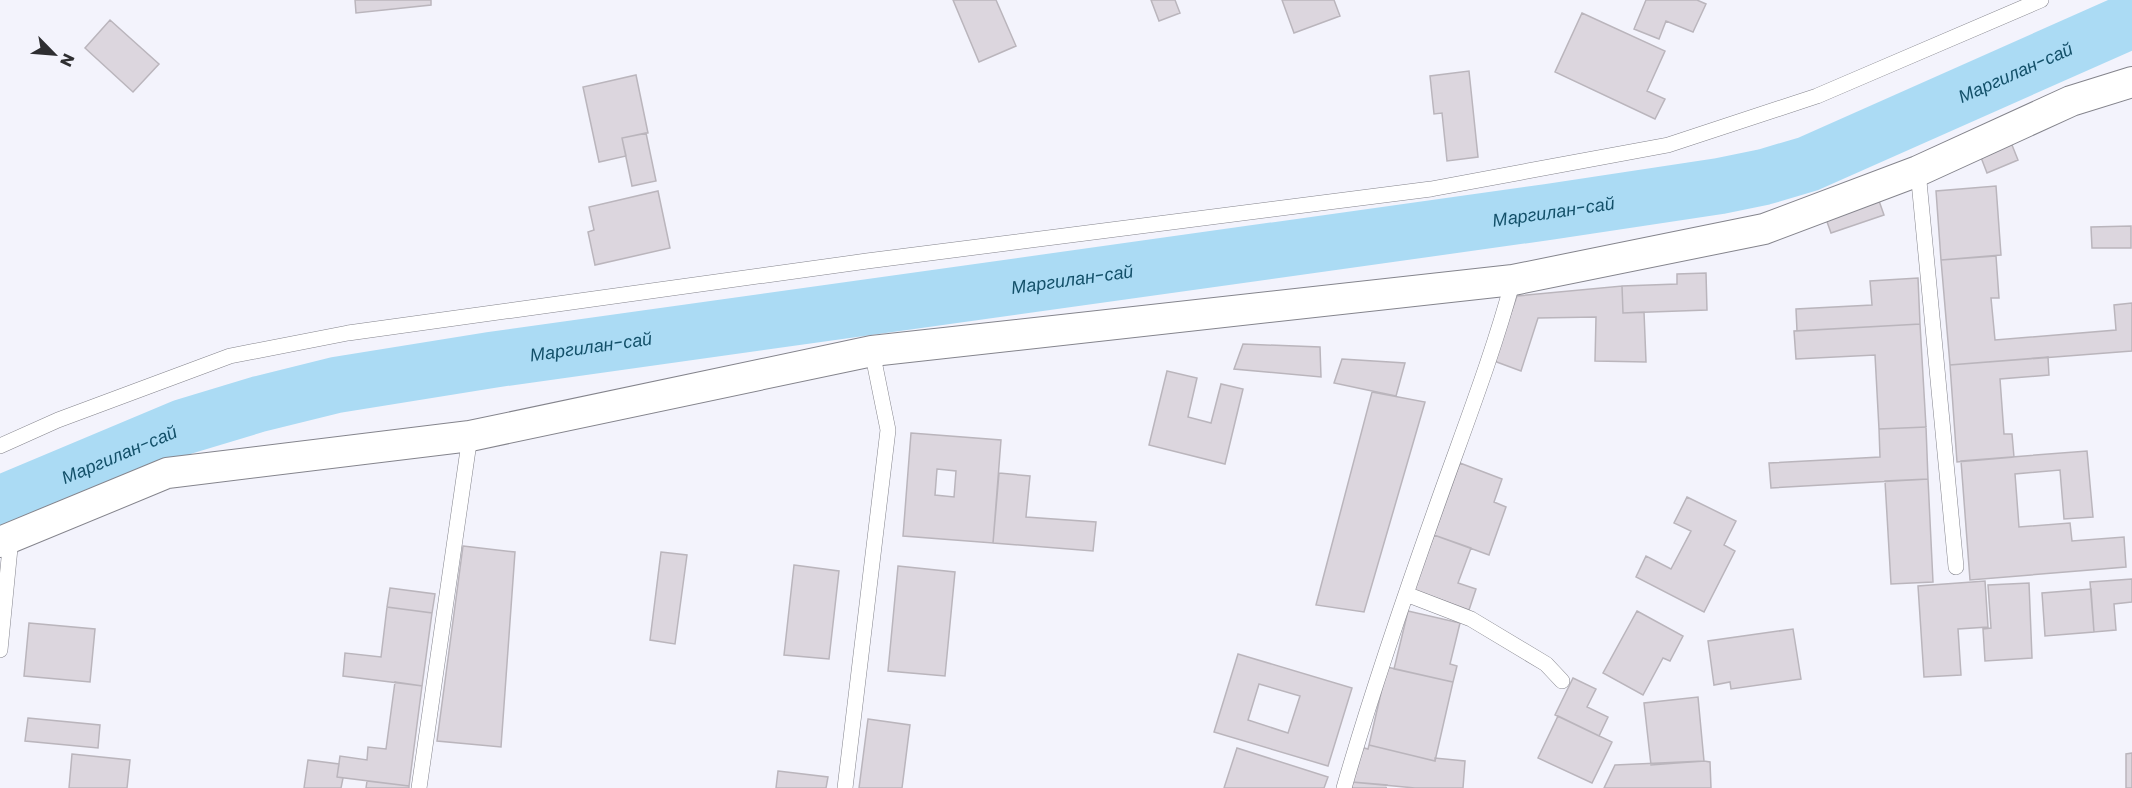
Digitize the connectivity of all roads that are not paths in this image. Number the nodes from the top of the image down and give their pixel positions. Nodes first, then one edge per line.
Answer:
1 (2041, 0) edge
2 (2132, 82) edge
3 (1918, 171) junction
4 (1513, 280) junction
5 (872, 351) junction
6 (470, 436) junction
7 (0, 446) edge
8 (5, 540) edge
9 (1956, 567) dead end
10 (1406, 594) junction
11 (0, 650) edge
12 (1562, 681) dead end
13 (419, 788) edge
14 (845, 788) edge
15 (1344, 788) edge

1 - 7 lane
2 - 3 street
3 - 4 street
3 - 9 lane
4 - 5 street
4 - 10 lane
5 - 6 street
5 - 14 lane
6 - 8 street
6 - 13 lane
8 - 11 lane
10 - 12 lane
10 - 15 lane

